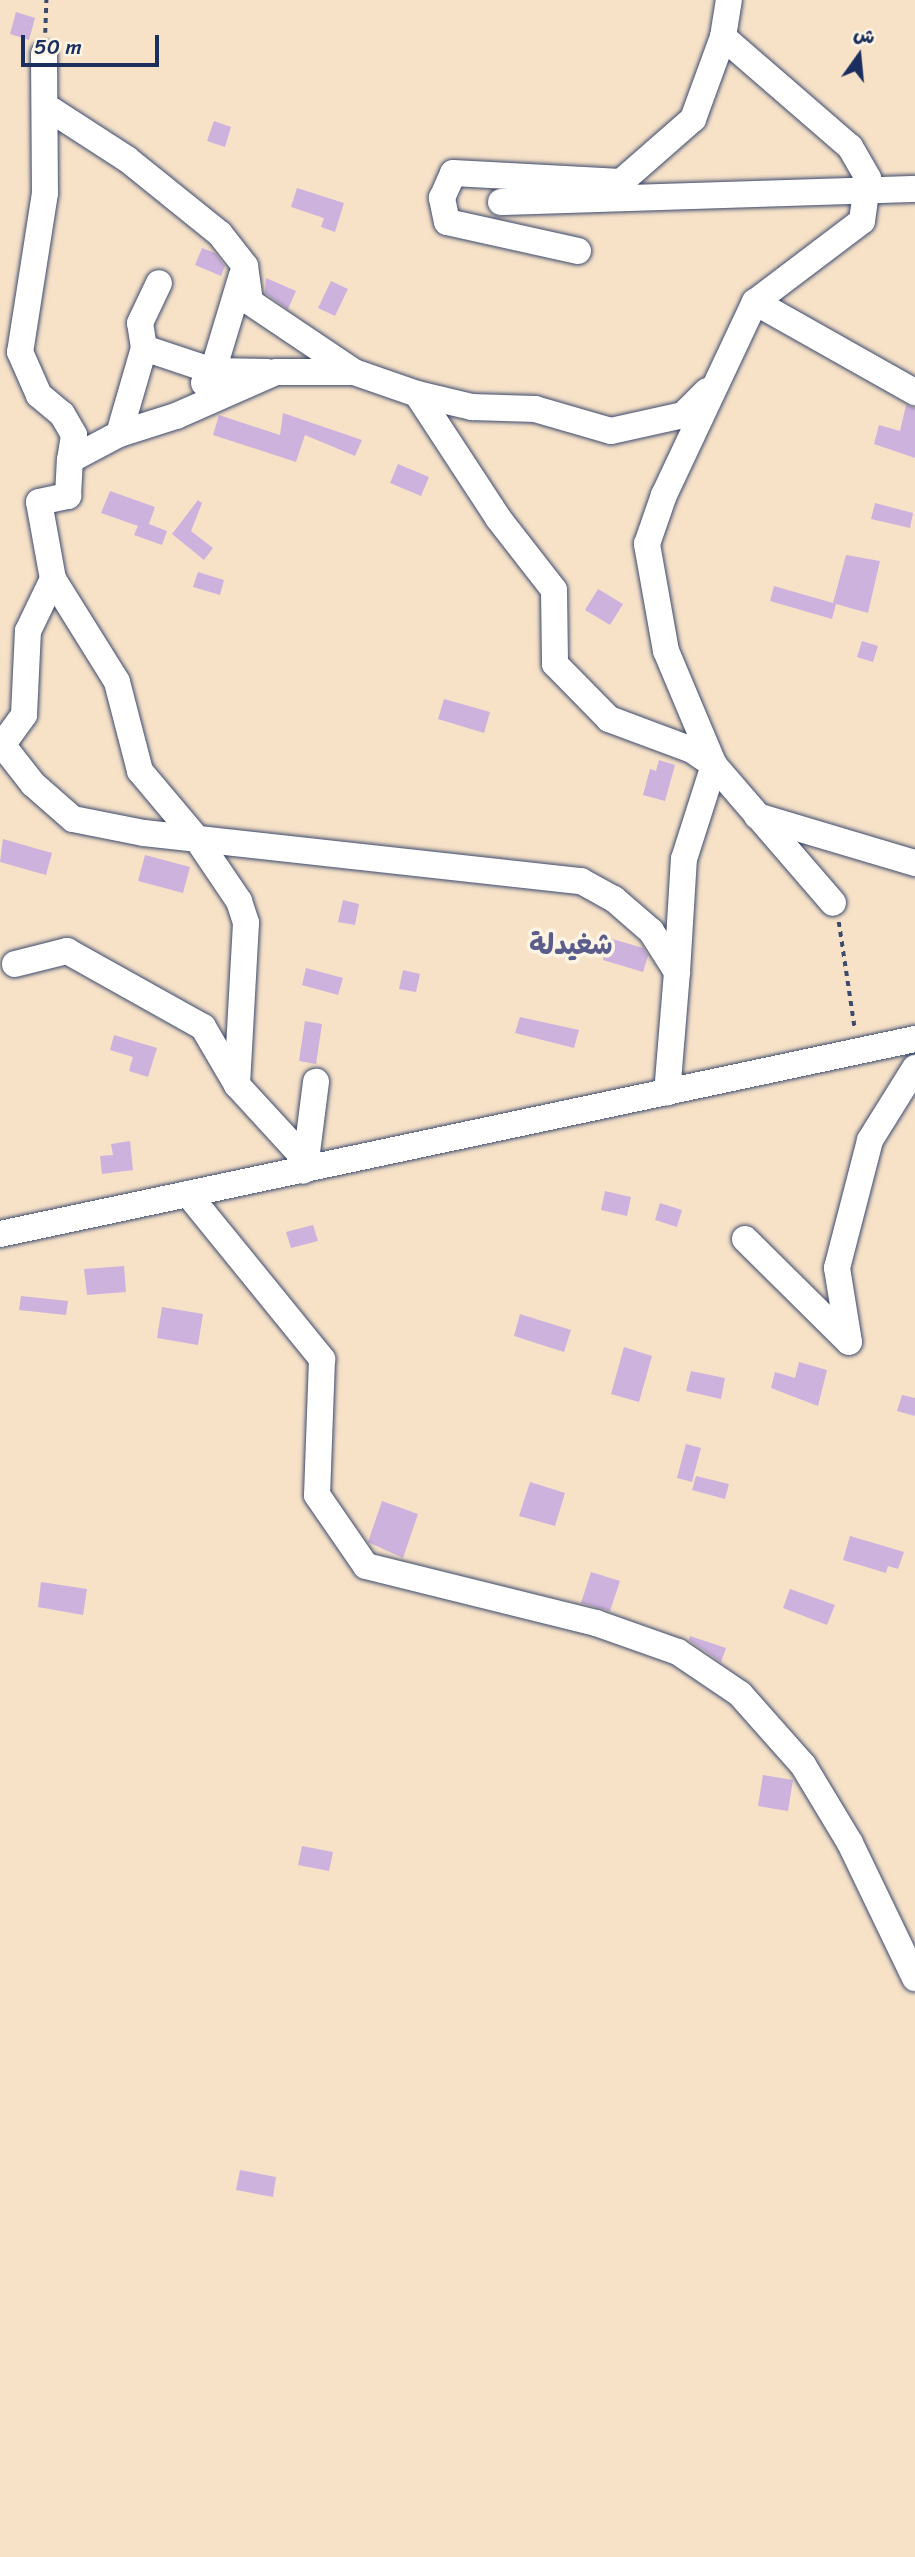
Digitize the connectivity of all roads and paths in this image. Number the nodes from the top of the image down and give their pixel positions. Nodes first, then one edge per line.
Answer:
1 (46, 0) edge
2 (729, 0) edge
3 (723, 37) junction
4 (44, 54) joint
5 (45, 106) junction
6 (915, 189) edge
7 (867, 190) junction
8 (501, 202) dead end
9 (578, 251) dead end
10 (245, 266) junction
11 (159, 283) dead end
12 (755, 302) junction
13 (144, 348) junction
14 (213, 371) junction
15 (276, 372) junction
16 (354, 372) junction
17 (719, 379) junction
18 (915, 392) edge
19 (417, 394) junction
20 (176, 416) junction
21 (119, 434) junction
22 (70, 460) junction
23 (53, 579) junction
24 (2, 748) edge
25 (714, 765) junction
26 (757, 816) junction
27 (197, 839) junction
28 (915, 863) edge
29 (833, 903) joint
30 (15, 964) dead end
31 (677, 972) junction
32 (915, 1040) edge
33 (859, 1052) junction
34 (915, 1068) edge
35 (316, 1082) dead end
36 (237, 1085) junction
37 (667, 1093) junction
38 (304, 1165) junction
39 (188, 1195) junction
40 (0, 1234) edge
41 (746, 1239) dead end
42 (915, 1978) edge

1 - 4 path
2 - 3 street
3 - 7 street
3 - 9 street
4 - 5 street
5 - 10 street
5 - 22 street
6 - 7 street
7 - 8 street
7 - 12 street
10 - 14 street
10 - 16 street
11 - 13 street
12 - 17 street
12 - 18 street
13 - 14 street
13 - 21 street
14 - 15 street
14 - 20 street
15 - 16 street
15 - 20 street
16 - 19 street
17 - 19 street
17 - 25 street
19 - 25 street
20 - 21 street
21 - 22 street
22 - 23 street
23 - 24 street
23 - 27 street
24 - 27 street
25 - 26 street
25 - 31 street
26 - 28 street
26 - 29 street
27 - 31 street
27 - 36 street
29 - 33 path
30 - 36 street
31 - 37 street
32 - 33 street
33 - 37 street
34 - 41 street
35 - 38 street
36 - 38 street
37 - 38 street
38 - 39 street
39 - 40 street
39 - 42 street

